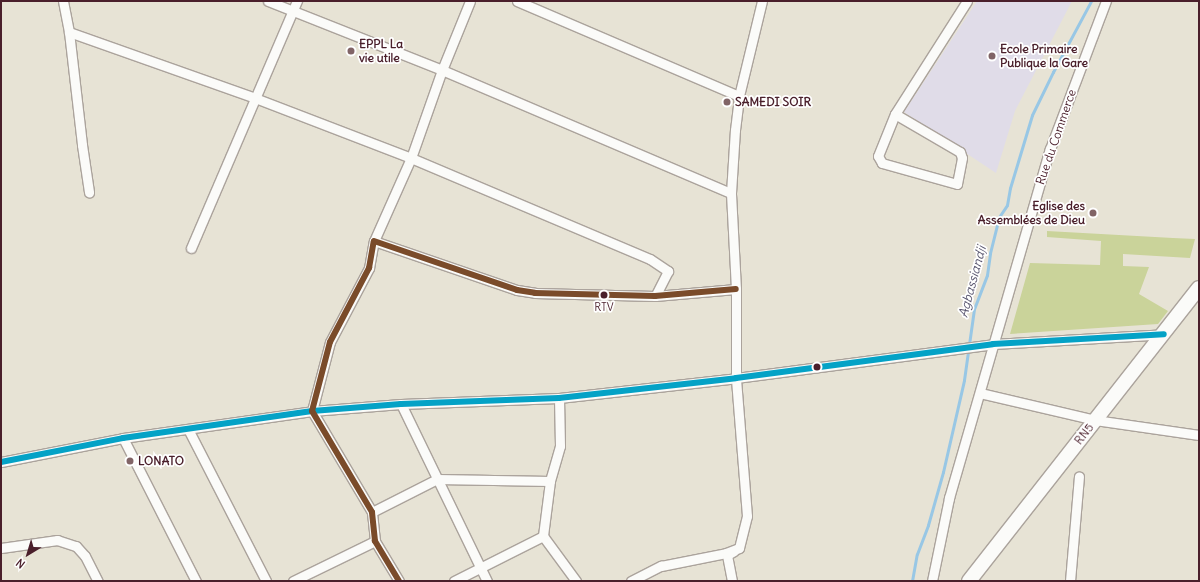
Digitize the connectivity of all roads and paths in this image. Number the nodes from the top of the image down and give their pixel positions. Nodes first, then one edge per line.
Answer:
1 (63, 1) edge
2 (268, 1) edge
3 (297, 1) edge
4 (470, 1) edge
5 (517, 1) edge
6 (967, 1) edge
7 (1106, 1) edge
8 (760, 2) edge
9 (293, 11) junction
10 (69, 32) junction
11 (442, 70) junction
12 (739, 96) junction
13 (255, 98) junction
14 (895, 114) junction
15 (411, 158) junction
16 (90, 192) dead end
17 (732, 194) junction
18 (374, 241) junction
19 (192, 248) dead end
20 (736, 289) junction
21 (1199, 289) edge
22 (655, 296) junction
23 (1164, 334) junction
24 (993, 344) junction
25 (736, 378) junction
26 (980, 393) junction
27 (560, 398) junction
28 (401, 404) junction
29 (312, 412) junction
30 (1095, 420) junction
31 (188, 429) junction
32 (1199, 435) edge
33 (123, 438) junction
34 (1, 462) edge
35 (1079, 476) dead end
36 (437, 479) junction
37 (550, 481) junction
38 (372, 512) junction
39 (543, 536) junction
40 (375, 542) junction
41 (1, 548) edge
42 (739, 548) junction
43 (480, 566) junction
44 (98, 581) edge
45 (196, 581) edge
46 (266, 581) edge
47 (293, 581) edge
48 (399, 581) edge
49 (454, 581) edge
50 (487, 581) edge
51 (576, 581) edge
52 (631, 581) edge
53 (732, 581) edge
54 (932, 581) edge
55 (969, 581) edge
56 (1070, 581) edge

1 - 10 street
2 - 9 street
3 - 9 street
4 - 11 street
5 - 12 street
6 - 14 street
7 - 24 street, Rue du Commerce
8 - 12 street
9 - 11 street
9 - 13 street
10 - 13 street
10 - 16 street
11 - 15 street
11 - 17 street
12 - 17 street
13 - 15 street
13 - 19 street
14 - 14 street
15 - 18 street
15 - 22 street
17 - 20 street
18 - 22 street
18 - 29 street
20 - 22 street
20 - 25 street
21 - 23 main road, RN5 / RN5
23 - 24 street
23 - 30 main road, RN5 / RN5
24 - 25 street
24 - 26 street, Rue du Commerce
25 - 27 street
25 - 42 street
26 - 30 street
26 - 54 street, Rue du Commerce
27 - 28 street
27 - 37 street
28 - 29 street
28 - 36 street
29 - 31 street
29 - 38 street
30 - 32 street
30 - 55 main road, RN5 / RN5
31 - 33 street
31 - 46 street
33 - 34 street
33 - 45 street
35 - 56 street
36 - 37 street
36 - 38 street
36 - 43 street
37 - 39 street
38 - 40 street
39 - 43 street
39 - 51 street
40 - 47 street
40 - 48 street
41 - 44 street
42 - 52 street
42 - 53 street
43 - 49 street
43 - 50 street

